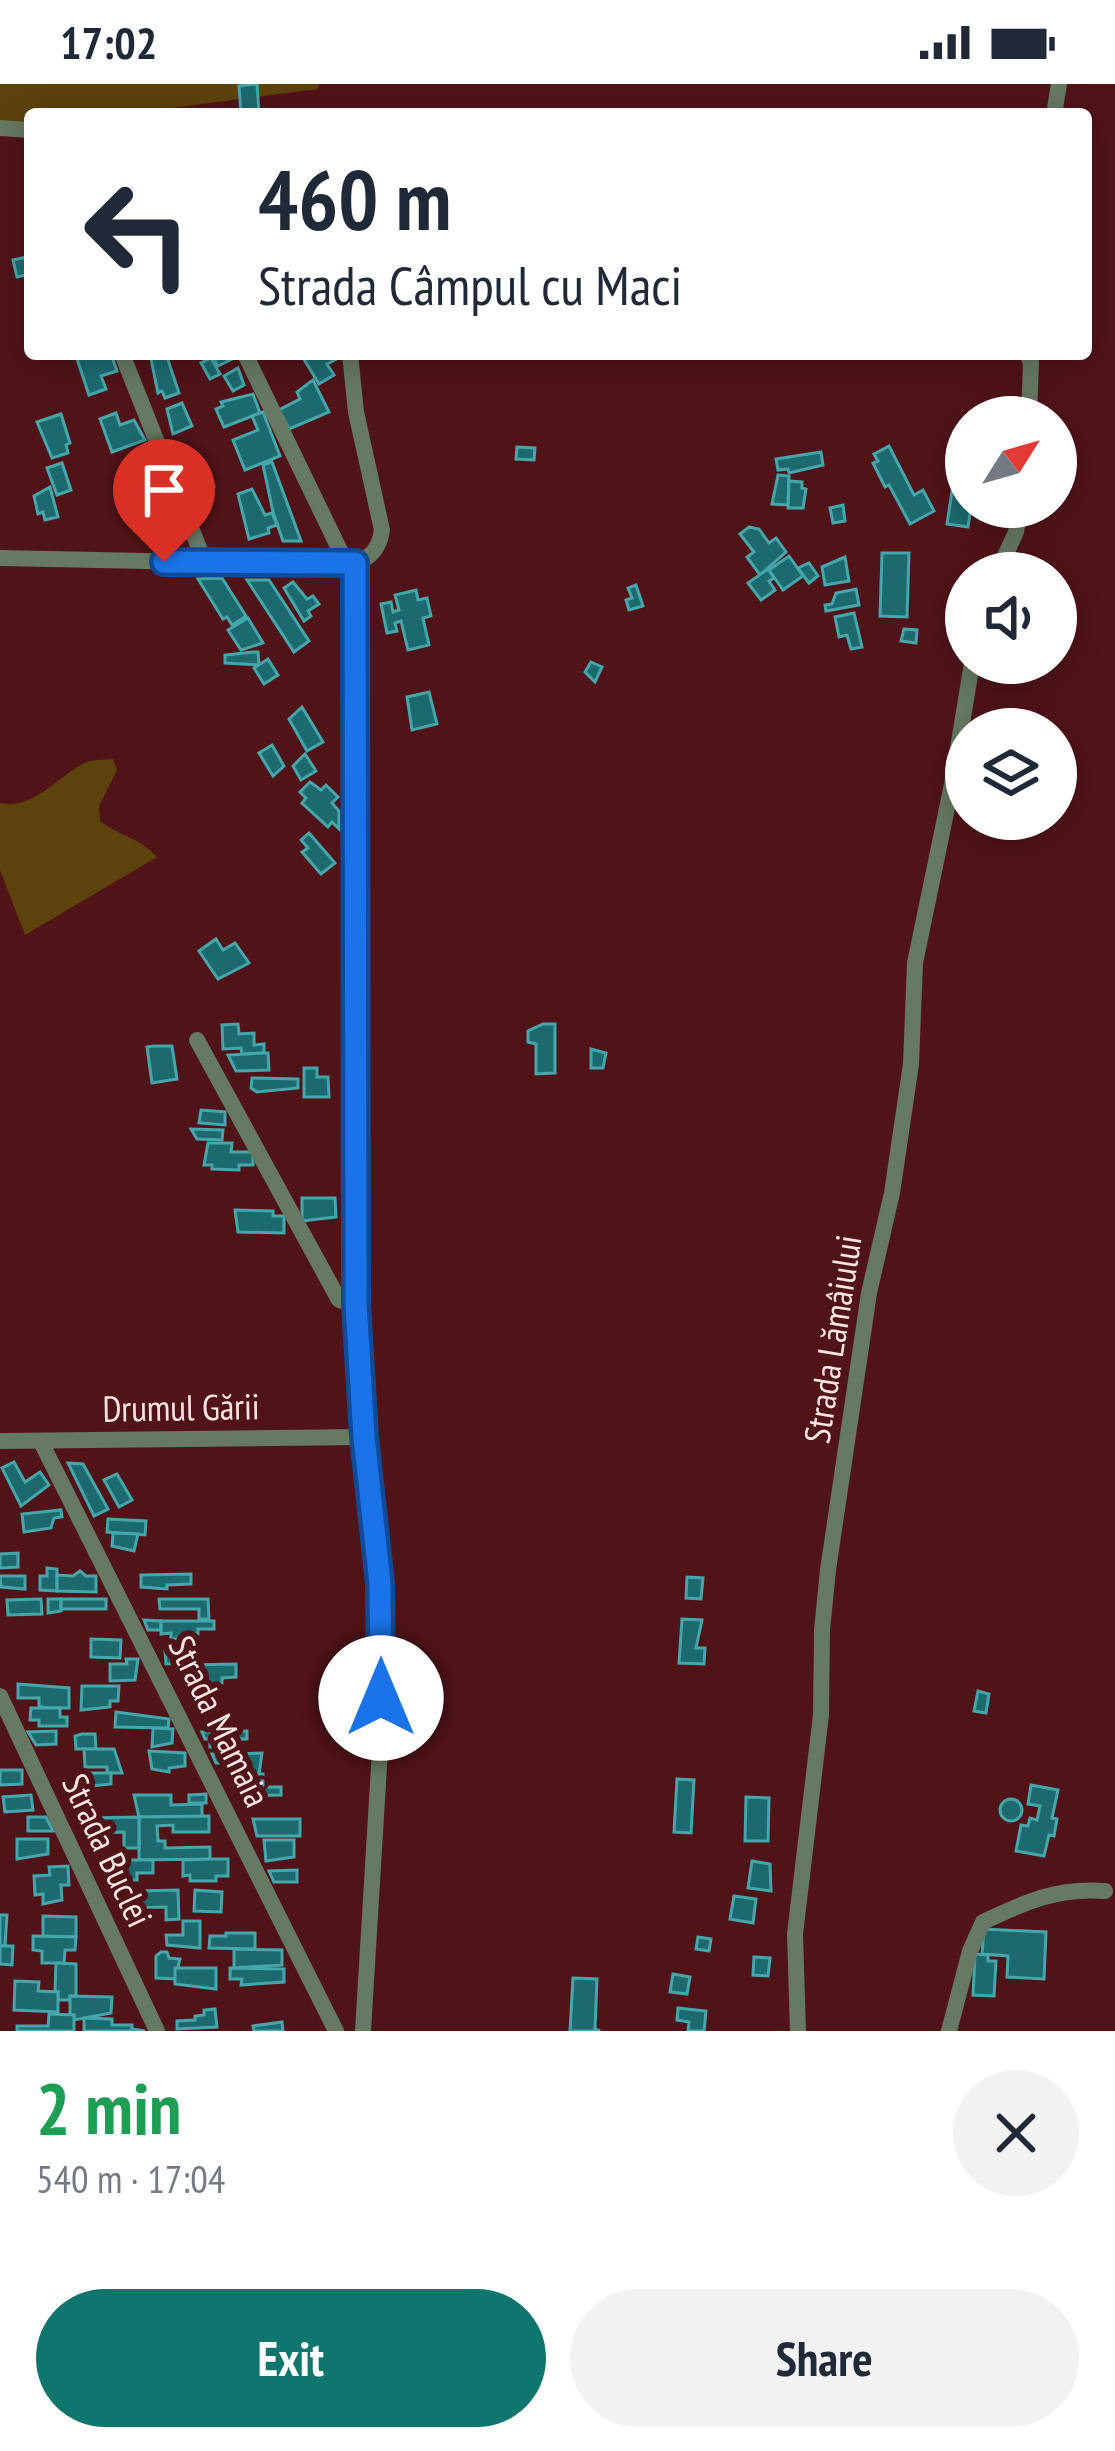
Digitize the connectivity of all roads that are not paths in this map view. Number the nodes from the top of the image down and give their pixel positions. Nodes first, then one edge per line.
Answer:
1 (124, 360) edge
2 (247, 360) edge
3 (351, 360) edge
4 (1030, 360) edge
5 (1030, 396) edge
6 (0, 558) edge
7 (206, 562) junction
8 (351, 564) junction
9 (968, 684) edge
10 (197, 1040) dead end
11 (356, 1304) junction
12 (364, 1437) junction
13 (0, 1441) edge
14 (41, 1442) junction
15 (0, 1696) edge
16 (1105, 1891) dead end
17 (158, 2031) edge
18 (336, 2031) edge
19 (363, 2031) edge
20 (798, 2031) edge
21 (949, 2031) edge

1 - 7 street
2 - 8 street
3 - 8 street
4 - 5 street
6 - 7 street
7 - 8 street
8 - 11 street
9 - 20 street, Strada Lămâiului
10 - 11 street
11 - 12 street
12 - 14 street, Drumul Gării
12 - 19 street
13 - 14 street, Drumul Gării
14 - 18 street, Strada Mamaia
15 - 17 street, Strada Buclei
16 - 21 street

